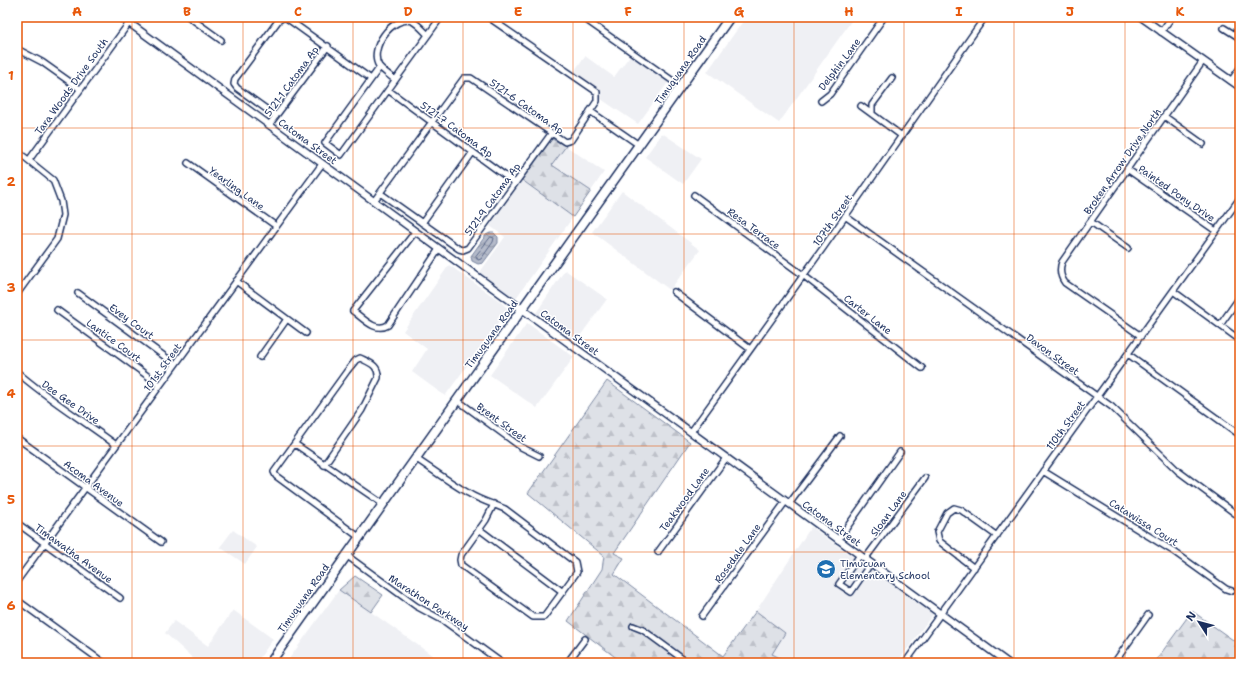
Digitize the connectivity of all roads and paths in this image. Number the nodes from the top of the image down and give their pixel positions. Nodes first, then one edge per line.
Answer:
1 (121, 17) edge
2 (189, 17) edge
3 (285, 17) edge
4 (441, 17) edge
5 (488, 17) edge
6 (582, 17) edge
7 (730, 17) edge
8 (884, 17) edge
9 (985, 17) edge
10 (1141, 17) edge
11 (1172, 17) edge
12 (414, 19) edge
13 (129, 23) junction
14 (1224, 28) dead end
15 (1161, 32) junction
16 (428, 35) junction
17 (1240, 38) edge
18 (220, 40) dead end
19 (328, 46) junction
20 (17, 49) edge
21 (1203, 61) junction
22 (380, 67) junction
23 (1240, 68) edge
24 (892, 78) dead end
25 (371, 79) junction
26 (395, 80) junction
27 (1231, 81) junction
28 (680, 86) junction
29 (1240, 87) edge
30 (80, 89) junction
31 (388, 90) junction
32 (821, 101) dead end
33 (861, 106) dead end
34 (590, 111) junction
35 (872, 114) junction
36 (276, 116) junction
37 (1164, 116) junction
38 (432, 121) junction
39 (269, 126) junction
40 (552, 134) junction
41 (902, 136) junction
42 (1203, 144) dead end
43 (639, 145) junction
44 (17, 152) edge
45 (473, 152) junction
46 (29, 160) junction
47 (188, 163) dead end
48 (322, 164) junction
49 (1127, 169) junction
50 (515, 183) junction
51 (380, 193) junction
52 (694, 195) dead end
53 (1240, 198) edge
54 (374, 201) junction
55 (845, 216) junction
56 (422, 222) junction
57 (1091, 222) junction
58 (276, 226) junction
59 (1216, 231) junction
60 (415, 232) junction
61 (1128, 248) dead end
62 (439, 249) junction
63 (803, 275) junction
64 (236, 281) junction
65 (1173, 291) junction
66 (674, 292) dead end
67 (78, 293) dead end
68 (17, 294) edge
69 (1240, 297) edge
70 (522, 309) junction
71 (57, 310) dead end
72 (287, 319) junction
73 (1220, 325) junction
74 (306, 332) dead end
75 (1141, 336) junction
76 (1240, 340) edge
77 (750, 349) junction
78 (1128, 354) junction
79 (260, 357) dead end
80 (175, 364) junction
81 (922, 368) dead end
82 (17, 372) edge
83 (160, 385) junction
84 (1097, 397) junction
85 (457, 400) junction
86 (690, 432) junction
87 (1240, 435) edge
88 (840, 436) dead end
89 (17, 438) edge
90 (294, 444) junction
91 (116, 445) junction
92 (900, 452) dead end
93 (539, 456) dead end
94 (415, 458) junction
95 (726, 458) junction
96 (324, 465) junction
97 (1043, 471) junction
98 (925, 478) dead end
99 (86, 487) junction
100 (787, 502) junction
101 (383, 504) junction
102 (494, 504) junction
103 (1240, 518) edge
104 (17, 523) edge
105 (479, 529) junction
106 (997, 536) junction
107 (359, 537) junction
108 (838, 540) junction
109 (45, 542) junction
110 (161, 542) dead end
111 (658, 552) dead end
112 (346, 555) junction
113 (862, 557) junction
114 (871, 564) junction
115 (974, 568) junction
116 (17, 581) edge
117 (1232, 590) dead end
118 (563, 592) junction
119 (120, 598) dead end
120 (17, 600) edge
121 (940, 614) junction
122 (1148, 615) dead end
123 (702, 616) dead end
124 (632, 626) dead end
125 (585, 638) dead end
126 (104, 663) edge
127 (270, 663) edge
128 (502, 663) edge
129 (567, 663) edge
130 (688, 663) edge
131 (905, 663) edge
132 (1008, 663) edge
133 (1114, 663) edge

1 - 13 street, Catoma Street
2 - 18 street
3 - 19 street
3 - 36 street
4 - 16 street
5 - 34 street, 5121-6 Catoma Ap
6 - 28 street
7 - 28 main road, Timuquana Road
8 - 32 street, Delphin Lane
9 - 41 street, 107th Street
10 - 15 street
11 - 15 street
12 - 16 street
12 - 22 street
13 - 30 street, Tara Woods Drive South
13 - 39 street, Catoma Street
14 - 17 street
15 - 21 street
16 - 26 street
19 - 25 street
19 - 36 street, 5121-1 Catoma Ap
20 - 30 street
21 - 27 street
21 - 37 street, Broken Arrow Drive North
22 - 25 street
22 - 26 street
23 - 27 street
24 - 35 street
25 - 31 street
26 - 31 street
27 - 29 street
28 - 43 main road, Timuquana Road
30 - 46 street, Tara Woods Drive South
31 - 38 street, 5121-7 Catoma Ap
33 - 35 street
34 - 40 street, 5121-6 Catoma Ap
34 - 43 street
35 - 41 street
36 - 39 street, 5121-1 Catoma Ap
37 - 42 street
37 - 49 street, Broken Arrow Drive North
38 - 40 street, 5121-6 Catoma Ap
38 - 45 street, 5121-7 Catoma Ap
38 - 51 street, 5121-6 Catoma Ap
39 - 48 street, Catoma Street
40 - 50 street, 5121-9 Catoma Ap
41 - 55 street, 107th Street
43 - 70 main road, Timuquana Road
44 - 46 street
45 - 50 street, 5121-7 Catoma Ap
45 - 56 street
46 - 68 street
47 - 58 street, Yearling Lane
48 - 54 street, Catoma Street
48 - 58 street, 101st Street
49 - 57 street, Broken Arrow Drive North
49 - 59 street, Painted Pony Drive
50 - 56 street, 5121-9 Catoma Ap
51 - 54 street, 5121-6 Catoma Ap
51 - 56 street, 5121-9 Catoma Ap
52 - 63 street, Resa Terrace
53 - 59 street, 110th Street
54 - 60 street, Catoma Street
55 - 63 street, 107th Street
55 - 84 street, Davon Street
57 - 61 street
57 - 75 street, Broken Arrow Drive North
58 - 64 street, 101st Street
59 - 65 street, 110th Street
60 - 62 street, Catoma Street
60 - 62 street
62 - 70 street, Catoma Street
63 - 77 street, 107th Street
63 - 81 street, Carter Lane
64 - 72 street
64 - 80 street, 101st Street
65 - 73 street
65 - 75 street, 110th Street
66 - 77 street
67 - 80 street, Evey Court
69 - 73 street
70 - 85 main road, Timuquana Road
70 - 86 street, Catoma Street
71 - 83 street, Lantice Court
72 - 74 street
72 - 79 street
73 - 76 street
75 - 78 street, 110th Street
77 - 86 street, 107th Street
78 - 84 street, 110th Street
78 - 87 street
80 - 83 street, 101st Street
82 - 91 street, Dee Gee Drive
83 - 91 street, 101st Street
84 - 97 street, 110th Street
84 - 103 street, Davon Street
85 - 93 street, Brent Street
85 - 94 main road, Timuquana Road
86 - 95 street, Catoma Street
88 - 100 street, Rosedale Lane
89 - 99 street, Acoma Avenue
90 - 96 street
90 - 96 street
90 - 107 street
91 - 99 street, 101st Street
92 - 108 street
94 - 101 main road, Timuquana Road
94 - 102 street
95 - 100 street, Catoma Street
95 - 111 street, Teakwood Lane
96 - 101 street
97 - 106 street, 110th Street
97 - 117 street, Catawissa Court
98 - 113 street, Sloan Lane
99 - 109 street, 101st Street
99 - 110 street, Acoma Avenue
100 - 108 street, Catoma Street
100 - 123 street, Rosedale Lane
101 - 107 main road, Timuquana Road
102 - 105 street
102 - 118 street
104 - 109 street, Timawatha Avenue
105 - 118 street
105 - 118 street
106 - 115 street, 110th Street
106 - 115 street
107 - 112 main road, Timuquana Road
108 - 113 street, Catoma Street
109 - 116 street, 101st Street
109 - 119 street, Timawatha Avenue
112 - 127 main road, Timuquana Road
112 - 128 street, Marathon Parkway
113 - 114 street, Catoma Street
113 - 114 street, Sloan Lane
114 - 121 street, Catoma Street
115 - 121 street, 110th Street
120 - 126 street
121 - 131 street, 110th Street
121 - 132 street, Catoma Street
122 - 133 street
124 - 130 street
125 - 129 street

